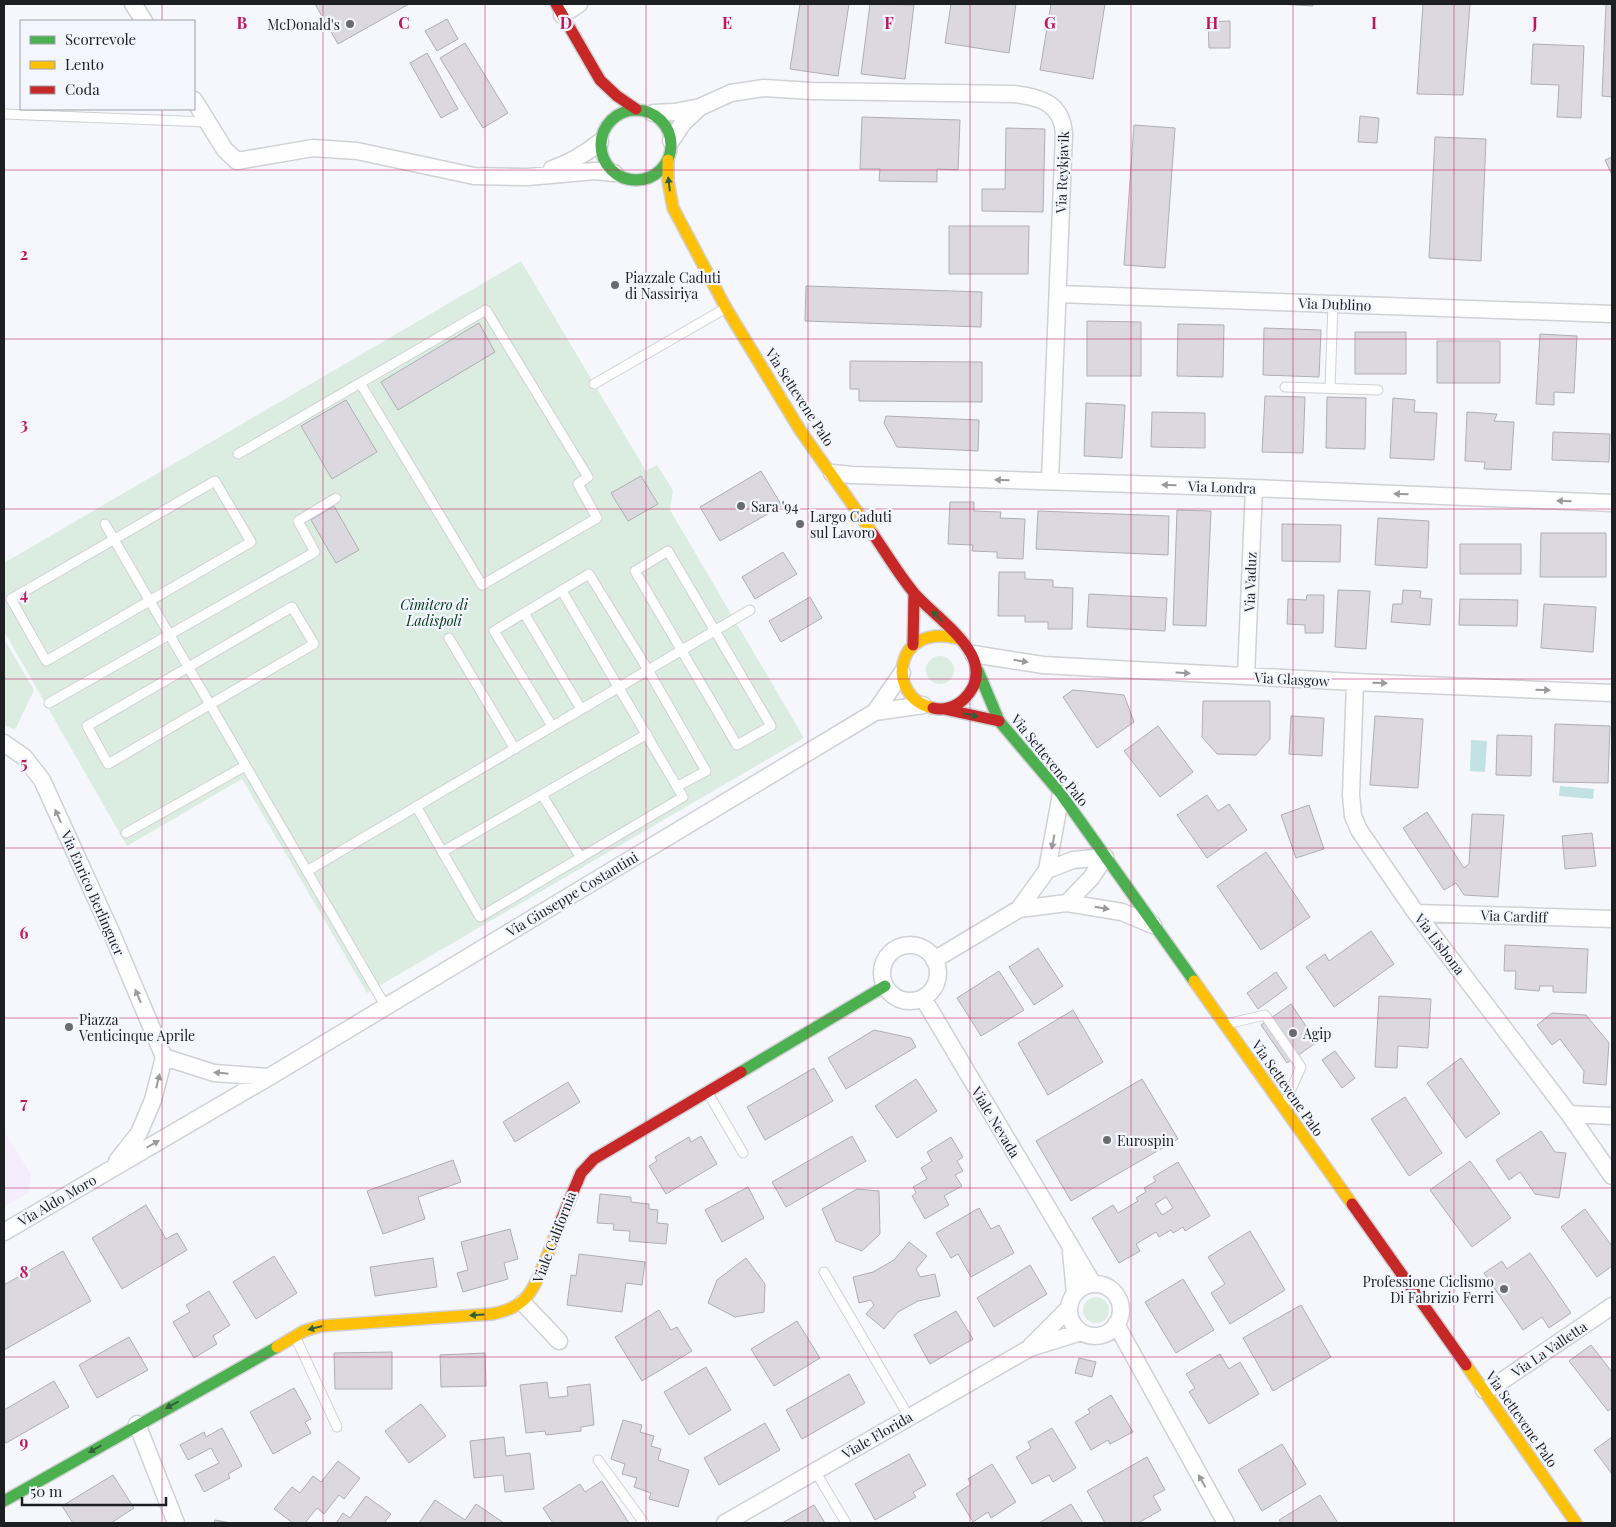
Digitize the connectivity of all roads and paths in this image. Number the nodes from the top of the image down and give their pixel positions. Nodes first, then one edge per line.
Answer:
1 (133, 4) edge
2 (579, 4) edge
3 (559, 9) edge
4 (143, 20) edge
5 (600, 80) junction
6 (602, 96) dead end
7 (195, 102) edge
8 (700, 107) junction
9 (636, 109) junction
10 (604, 112) dead end
11 (653, 113) junction
12 (4, 114) edge
13 (208, 122) junction
14 (602, 135) junction
15 (671, 142) junction
16 (668, 160) junction
17 (614, 173) junction
18 (528, 177) junction
19 (640, 180) junction
20 (673, 208) junction
21 (1058, 294) junction
22 (1333, 304) junction
23 (726, 308) junction
24 (1612, 314) edge
25 (360, 383) junction
26 (594, 384) dead end
27 (1285, 387) dead end
28 (1330, 388) junction
29 (1378, 390) dead end
30 (238, 454) dead end
31 (832, 472) junction
32 (1050, 481) junction
33 (1254, 488) junction
34 (336, 498) dead end
35 (1612, 503) edge
36 (105, 524) dead end
37 (114, 539) junction
38 (562, 591) junction
39 (914, 593) junction
40 (150, 601) junction
41 (750, 610) dead end
42 (524, 613) junction
43 (715, 631) junction
44 (170, 635) junction
45 (449, 638) dead end
46 (960, 639) junction
47 (913, 645) junction
48 (682, 650) junction
49 (973, 654) junction
50 (188, 667) junction
51 (648, 670) junction
52 (978, 671) junction
53 (902, 673) junction
54 (1246, 676) junction
55 (1355, 682) junction
56 (619, 686) junction
57 (1612, 692) edge
58 (49, 703) dead end
59 (210, 705) junction
60 (923, 705) junction
61 (581, 709) junction
62 (944, 709) junction
63 (875, 712) junction
64 (999, 721) junction
65 (552, 726) junction
66 (647, 734) junction
67 (4, 743) edge
68 (515, 748) junction
69 (245, 766) junction
70 (678, 786) junction
71 (1062, 794) junction
72 (542, 795) junction
73 (416, 806) junction
74 (126, 834) dead end
75 (442, 852) junction
76 (1105, 857) junction
77 (581, 858) junction
78 (1048, 870) junction
79 (306, 871) junction
80 (1067, 903) junction
81 (1019, 909) junction
82 (1416, 913) junction
83 (1612, 919) edge
84 (1153, 925) junction
85 (934, 960) junction
86 (885, 986) junction
87 (923, 998) junction
88 (386, 1007) junction
89 (1224, 1024) junction
90 (164, 1057) junction
91 (270, 1077) junction
92 (707, 1092) junction
93 (1283, 1107) junction
94 (1569, 1114) junction
95 (1612, 1116) edge
96 (744, 1153) dead end
97 (111, 1169) junction
98 (1612, 1176) edge
99 (4, 1232) edge
100 (1070, 1247) junction
101 (824, 1272) dead end
102 (1094, 1284) junction
103 (1072, 1301) junction
104 (523, 1303) junction
105 (1612, 1306) edge
106 (1116, 1324) junction
107 (1081, 1332) junction
108 (295, 1336) junction
109 (559, 1341) dead end
110 (1030, 1348) junction
111 (1484, 1390) junction
112 (909, 1417) junction
113 (137, 1424) junction
114 (337, 1427) dead end
115 (598, 1460) dead end
116 (815, 1472) junction
117 (4, 1501) edge
118 (176, 1523) edge
119 (644, 1523) edge
120 (724, 1523) edge
121 (846, 1523) edge
122 (1226, 1523) edge
123 (1576, 1523) edge

1 - 4 street
2 - 3 street
3 - 5 street
5 - 6 street
5 - 9 street
7 - 13 street
8 - 11 street, Via Reykjavik
8 - 15 street, Via Reykjavik
8 - 21 street, Via Reykjavik
9 - 11 street
9 - 14 street
10 - 14 street
11 - 15 street
12 - 13 lane
13 - 18 street
14 - 17 street
14 - 18 street
15 - 16 street, Via Settevene Palo
16 - 19 street
20 -> 16 street, Via Settevene Palo
17 - 18 street
17 - 19 street, Via Settevene Palo
19 - 20 street, Via Settevene Palo
20 - 23 street, Via Settevene Palo
21 - 22 street, Via Dublino
21 - 32 street, Via Reykjavik
22 - 24 street, Via Dublino
22 - 28 lane
23 - 26 lane
23 - 31 street, Via Settevene Palo
25 - 25 lane
25 - 30 lane
27 - 28 lane
28 - 29 lane
32 -> 31 street, Via Londra
31 - 39 street, Via Settevene Palo
33 -> 32 street, Via Londra
35 -> 33 street, Via Londra
33 - 54 street, Via Vaduz
34 - 44 lane
36 - 37 lane
37 - 40 lane
37 - 40 lane
37 - 40 lane
38 - 42 lane
38 - 51 lane
38 - 56 lane
46 -> 39 street, Via Settevene Palo
39 - 47 street
40 - 44 lane
41 - 43 lane
42 - 61 lane
42 - 65 lane
43 - 48 lane
43 - 48 lane
43 - 48 lane
44 - 50 lane
44 - 58 lane
45 - 68 lane
46 - 47 street
46 - 49 street, Via Settevene Palo
47 - 53 street
48 - 51 lane
49 - 52 street, Via Settevene Palo
49 -> 54 street, Via Glasgow
50 - 59 lane
50 - 59 lane
50 - 59 lane
51 - 56 lane
51 - 70 lane
52 - 62 street
52 - 64 street, Via Settevene Palo
53 - 60 street
53 - 63 street
54 - 55 street, Via Glasgow
55 -> 57 street, Via Glasgow
55 - 82 street, Via Lisbona
56 - 61 lane
56 - 66 lane
59 - 69 lane
60 - 62 street
60 - 63 street
61 - 65 lane
62 -> 64 street
63 - 88 street, Via Giuseppe Costantini
64 - 71 street, Via Settevene Palo
65 - 68 lane
66 - 70 lane
66 - 72 lane
90 -> 67 street, Via Enrico Berlinguer
68 - 73 lane
69 - 74 lane
69 - 79 lane
70 - 77 lane
71 - 76 street, Via Settevene Palo
71 -> 78 street
72 - 75 lane
72 - 77 lane
73 - 75 lane
73 - 79 lane
75 - 77 lane
76 - 78 street
76 - 80 street
76 - 84 street, Via Settevene Palo
78 - 81 street
79 - 88 lane
80 - 81 street
80 -> 84 street
81 - 85 street
82 - 83 street, Via Cardiff
82 - 94 street, Via Lisbona
84 - 89 street, Via Settevene Palo
85 - 86 street
85 - 87 street
86 - 87 street
86 - 92 street, Viale California
87 - 100 street, Viale Nevada
88 - 91 street, Via Giuseppe Costantini
89 - 93 street, Via Settevene Palo
89 - 93 lane
91 -> 90 street
97 -> 90 street
97 -> 91 street, Via Aldo Moro
92 - 96 lane
92 - 104 street, Viale California
93 - 111 street, Via Settevene Palo
94 - 95 street
94 - 98 street, Via Lisbona
97 - 99 street, Via Aldo Moro
100 - 102 street, Viale Nevada
100 - 103 street, Viale Nevada
101 - 112 lane
102 - 103 street
102 - 106 street
103 - 107 street
103 - 110 street, Viale Florida
104 -> 108 street
104 - 109 street
105 - 111 street, Via La Valletta
106 - 107 street
122 -> 106 street
107 - 110 street, Viale Florida
108 -> 113 street
108 - 114 lane
110 - 112 street, Viale Florida
111 - 123 street, Via Settevene Palo
112 - 116 street, Viale Florida
113 -> 117 street
113 - 118 street
115 - 119 lane
116 - 120 street, Viale Florida
116 - 121 lane

